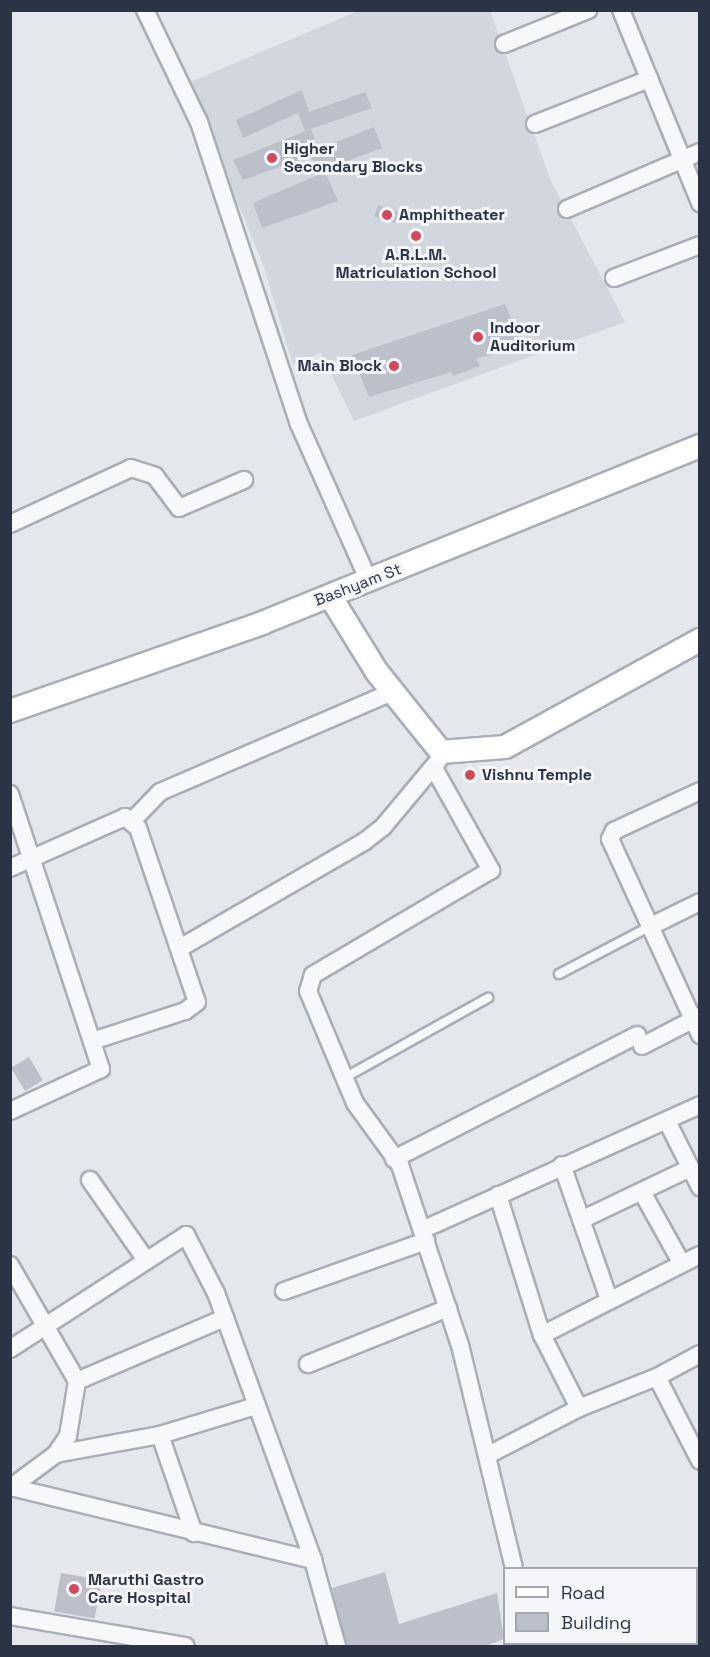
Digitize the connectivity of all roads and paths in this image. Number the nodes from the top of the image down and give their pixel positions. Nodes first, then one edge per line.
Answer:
1 (145, 10) edge
2 (588, 10) edge
3 (621, 10) edge
4 (504, 44) dead end
5 (649, 79) junction
6 (535, 124) dead end
7 (699, 152) edge
8 (682, 159) junction
9 (699, 203) edge
10 (567, 208) dead end
11 (699, 245) edge
12 (614, 278) dead end
13 (699, 446) edge
14 (244, 480) dead end
15 (10, 524) edge
16 (369, 581) junction
17 (330, 596) junction
18 (699, 640) edge
19 (392, 692) junction
20 (10, 711) edge
21 (438, 761) junction
22 (699, 791) edge
23 (10, 794) edge
24 (133, 820) junction
25 (34, 857) junction
26 (10, 868) edge
27 (699, 902) edge
28 (649, 927) junction
29 (180, 948) junction
30 (560, 974) dead end
31 (488, 998) dead end
32 (696, 1018) edge
33 (699, 1035) edge
34 (93, 1041) junction
35 (344, 1078) junction
36 (699, 1105) edge
37 (10, 1111) edge
38 (667, 1121) junction
39 (394, 1159) junction
40 (562, 1165) junction
41 (690, 1168) junction
42 (90, 1180) dead end
43 (699, 1186) edge
44 (642, 1192) junction
45 (498, 1195) junction
46 (581, 1220) junction
47 (424, 1235) junction
48 (699, 1255) edge
49 (146, 1260) junction
50 (682, 1263) junction
51 (10, 1265) edge
52 (284, 1291) dead end
53 (609, 1299) junction
54 (448, 1308) junction
55 (225, 1318) junction
56 (43, 1327) junction
57 (542, 1335) junction
58 (10, 1349) edge
59 (699, 1354) edge
60 (308, 1364) dead end
61 (657, 1377) junction
62 (78, 1381) junction
63 (253, 1407) junction
64 (579, 1408) junction
65 (160, 1435) junction
66 (695, 1441) edge
67 (56, 1454) junction
68 (489, 1454) junction
69 (699, 1461) edge
70 (11, 1487) edge
71 (194, 1533) junction
72 (313, 1560) junction
73 (514, 1567) edge
74 (10, 1616) edge
75 (185, 1647) edge
76 (337, 1647) edge

1 - 16 street
2 - 4 street
3 - 5 street
5 - 6 street
5 - 8 street
7 - 8 street
8 - 9 street
8 - 10 street
11 - 12 street
13 - 16 street, Bashyam St
14 - 15 street
16 - 17 street, Bashyam St
17 - 19 street
17 - 20 street, Bashyam St
18 - 21 street
19 - 21 street
19 - 24 street
21 - 29 street
21 - 35 street
22 - 28 street
23 - 25 street
24 - 25 street
24 - 29 street
25 - 26 street
25 - 34 street
27 - 28 street
28 - 30 lane
28 - 32 street
29 - 34 street
31 - 35 lane
32 - 33 street
32 - 39 street
34 - 37 street
35 - 39 street
36 - 38 street
38 - 40 street
38 - 41 street
39 - 47 street
40 - 45 street
40 - 46 street
41 - 43 street
41 - 44 street
42 - 49 street
44 - 46 street
44 - 50 street
45 - 47 street
45 - 57 street
46 - 53 street
47 - 52 street
47 - 54 street
48 - 50 street
49 - 55 street
49 - 56 street
50 - 53 street
51 - 56 street
53 - 57 street
54 - 60 street
54 - 68 street
55 - 62 street
55 - 63 street
56 - 58 street
56 - 62 street
57 - 64 street
59 - 61 street
61 - 64 street
61 - 66 street
62 - 67 street
63 - 65 street
63 - 72 street
64 - 68 street
65 - 67 street
65 - 71 street
66 - 69 street
67 - 70 street
68 - 73 street
70 - 71 street
71 - 72 street
72 - 76 street
74 - 75 street

